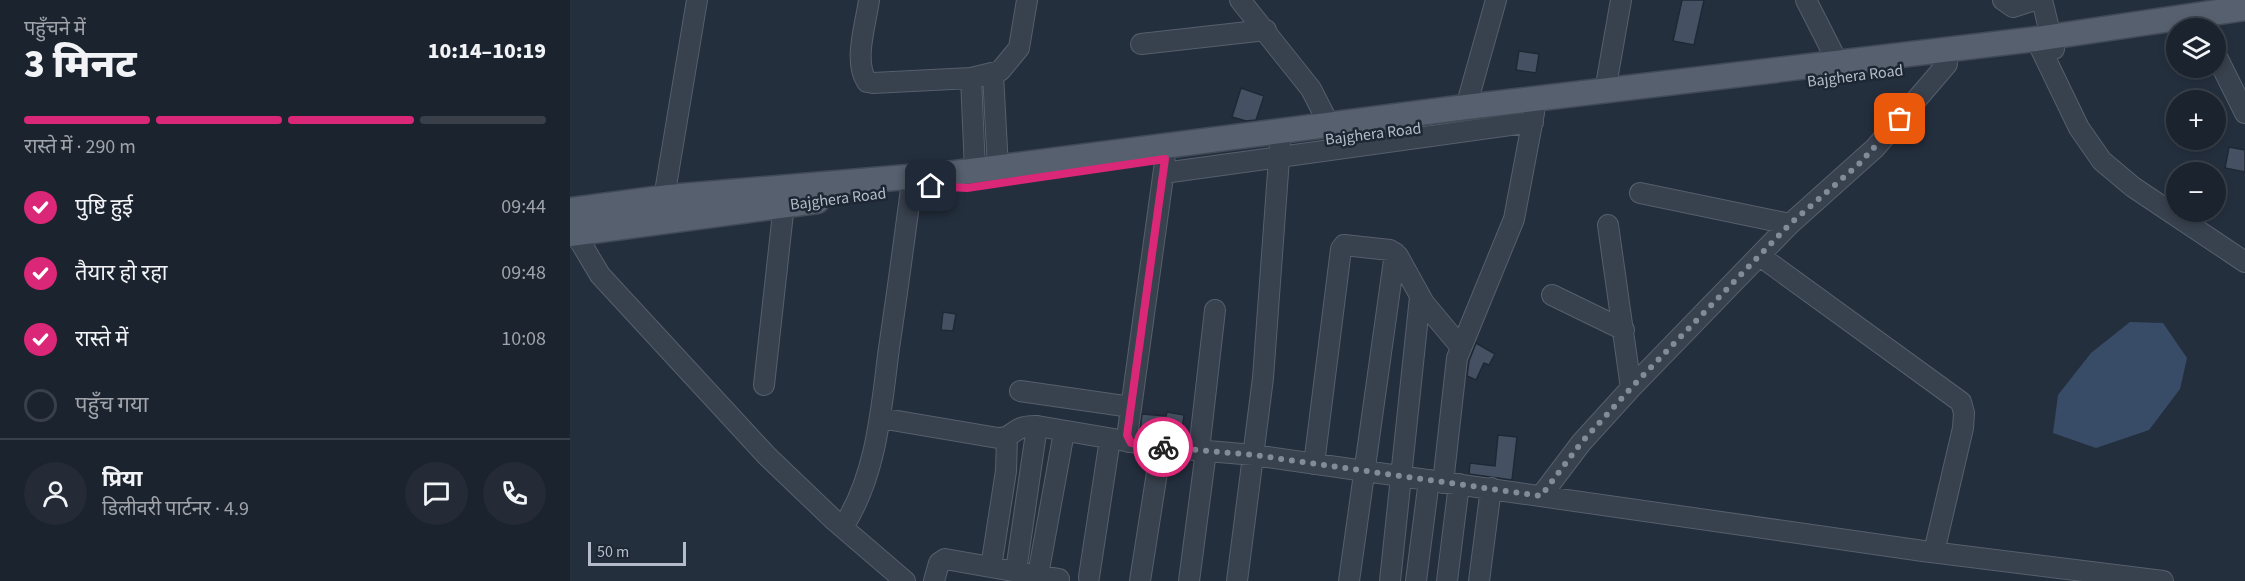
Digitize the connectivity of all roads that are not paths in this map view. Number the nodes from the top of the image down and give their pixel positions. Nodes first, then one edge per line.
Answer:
1 (697, 0) edge
2 (869, 0) edge
3 (1027, 0) edge
4 (1240, 0) edge
5 (1496, 0) edge
6 (1621, 0) edge
7 (1806, 0) edge
8 (2003, 0) edge
9 (2035, 0) edge
10 (2042, 0) edge
11 (2245, 8) edge
12 (2245, 22) edge
13 (2226, 25) edge
14 (1266, 30) junction
15 (2166, 33) edge
16 (1141, 44) dead end
17 (2045, 44) junction
18 (1838, 63) junction
19 (1947, 64) junction
20 (993, 74) junction
21 (2226, 74) edge
22 (971, 78) junction
23 (1605, 91) junction
24 (1466, 107) junction
25 (2245, 113) edge
26 (1533, 117) junction
27 (1332, 131) junction
28 (1280, 151) junction
29 (1164, 166) junction
30 (976, 170) junction
31 (911, 189) junction
32 (1640, 193) dead end
33 (664, 198) junction
34 (721, 203) junction
35 (784, 204) junction
36 (1790, 224) junction
37 (1608, 225) dead end
38 (572, 226) edge
39 (1395, 253) junction
40 (1760, 256) junction
41 (2245, 262) edge
42 (1552, 294) dead end
43 (1420, 297) junction
44 (1215, 310) dead end
45 (1624, 330) junction
46 (1460, 346) junction
47 (764, 385) dead end
48 (1631, 388) junction
49 (1020, 391) dead end
50 (1131, 408) junction
51 (880, 418) junction
52 (1038, 426) junction
53 (1064, 432) junction
54 (1007, 438) junction
55 (1119, 440) junction
56 (1161, 447) junction
57 (1203, 451) junction
58 (1254, 455) junction
59 (1314, 464) junction
60 (1366, 473) junction
61 (1399, 477) junction
62 (1444, 482) junction
63 (1491, 488) junction
64 (1541, 496) junction
65 (843, 527) junction
66 (1934, 552) junction
67 (991, 567) junction
68 (1016, 571) junction
69 (1038, 575) junction
70 (1089, 577) dead end
71 (1059, 579) dead end
72 (905, 581) edge
73 (934, 581) edge
74 (1140, 581) edge
75 (1189, 581) edge
76 (1237, 581) edge
77 (1349, 581) edge
78 (1390, 581) edge
79 (1416, 581) edge
80 (1447, 581) edge
81 (1479, 581) edge
82 (2163, 581) edge

1 - 33 street
2 - 22 street
3 - 20 street
4 - 14 street
5 - 24 street
6 - 23 street
7 - 18 street
8 - 9 street
10 - 17 street
11 - 17 main road, Bajghera Road
12 - 13 main road
14 - 16 street
14 - 27 street
15 - 17 main road, Bajghera Road
17 - 18 main road, Bajghera Road
17 - 19 main road, Bajghera Road
17 - 41 street
18 - 23 main road, Bajghera Road
19 - 26 main road, Bajghera Road
19 - 36 street
20 - 22 street
20 - 30 street
21 - 25 street
22 - 30 street
23 - 24 main road, Bajghera Road
24 - 27 main road, Bajghera Road
26 - 27 main road, Bajghera Road
26 - 28 street
26 - 46 street
27 - 28 main road, Bajghera Road
27 - 30 main road, Bajghera Road
28 - 29 main road, Bajghera Road
28 - 58 street
29 - 31 main road, Bajghera Road
29 - 50 street
30 - 34 main road, Bajghera Road
31 - 35 main road, Bajghera Road
31 - 51 street
32 - 36 street
33 - 34 main road
33 - 38 main road
34 - 35 main road, Bajghera Road
34 - 38 main road, Bajghera Road
35 - 47 street
36 - 40 street
37 - 45 street
38 - 65 street
39 - 43 street
39 - 59 street
39 - 60 street
40 - 48 street
40 - 66 street
42 - 45 street
43 - 46 street
43 - 61 street
44 - 57 street
45 - 48 street
46 - 62 street
48 - 64 street
49 - 50 street
50 - 55 street
51 - 54 street
51 - 65 street
52 - 53 street
52 - 54 street
52 - 68 street
53 - 55 street
53 - 69 street
54 - 67 street
55 - 56 street
55 - 70 street
56 - 57 street
56 - 74 street
57 - 58 street
57 - 75 street
58 - 59 street
58 - 76 street
59 - 60 street
60 - 61 street
60 - 77 street
61 - 62 street
61 - 78 street
62 - 63 street
62 - 79 street
62 - 80 street
63 - 64 street
63 - 81 street
64 - 66 street
65 - 72 street
66 - 82 street
67 - 68 street
67 - 73 street
68 - 69 street
69 - 71 street

